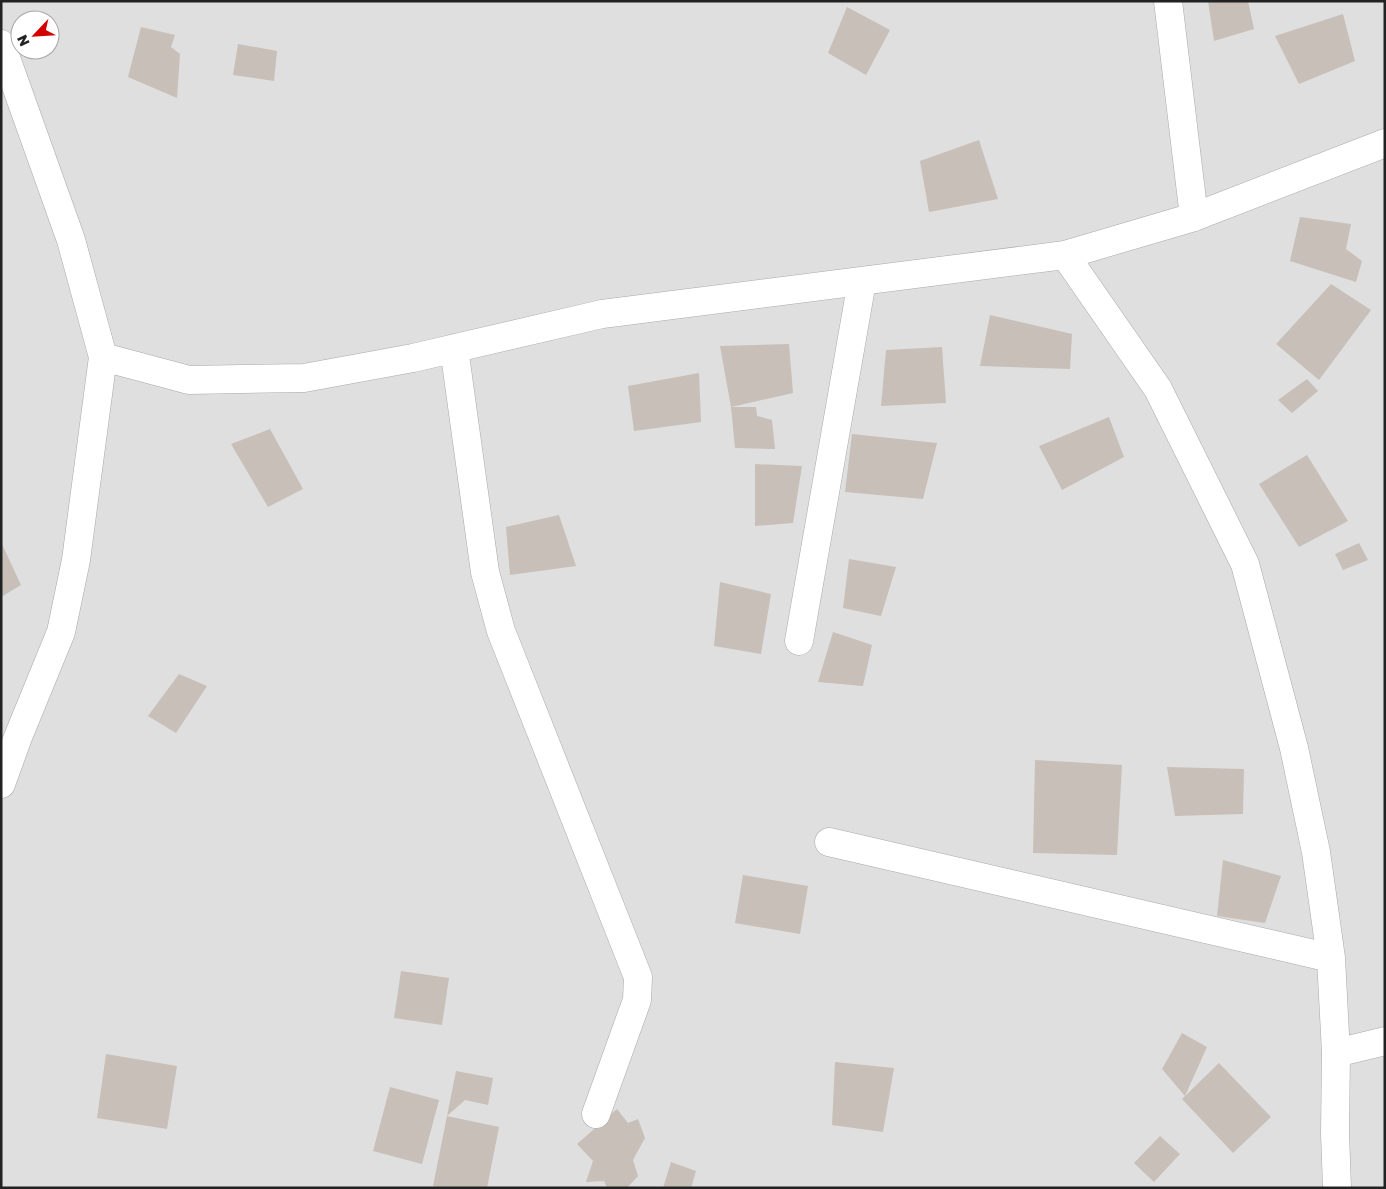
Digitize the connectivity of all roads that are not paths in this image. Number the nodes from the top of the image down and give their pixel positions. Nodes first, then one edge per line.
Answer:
1 (1168, 1) edge
2 (1, 44) edge
3 (1385, 144) edge
4 (1194, 216) junction
5 (1065, 255) junction
6 (862, 281) junction
7 (454, 348) junction
8 (103, 357) junction
9 (799, 640) dead end
10 (1, 784) edge
11 (829, 842) dead end
12 (1331, 958) junction
13 (1385, 1042) edge
14 (1336, 1053) junction
15 (596, 1114) dead end
16 (1337, 1188) edge

1 - 4 street
2 - 8 street
3 - 4 street
4 - 5 street
5 - 6 street
5 - 12 street
6 - 7 street
6 - 9 street
7 - 8 street
7 - 15 street
8 - 10 street
11 - 12 street
12 - 14 street
13 - 14 street
14 - 16 street

